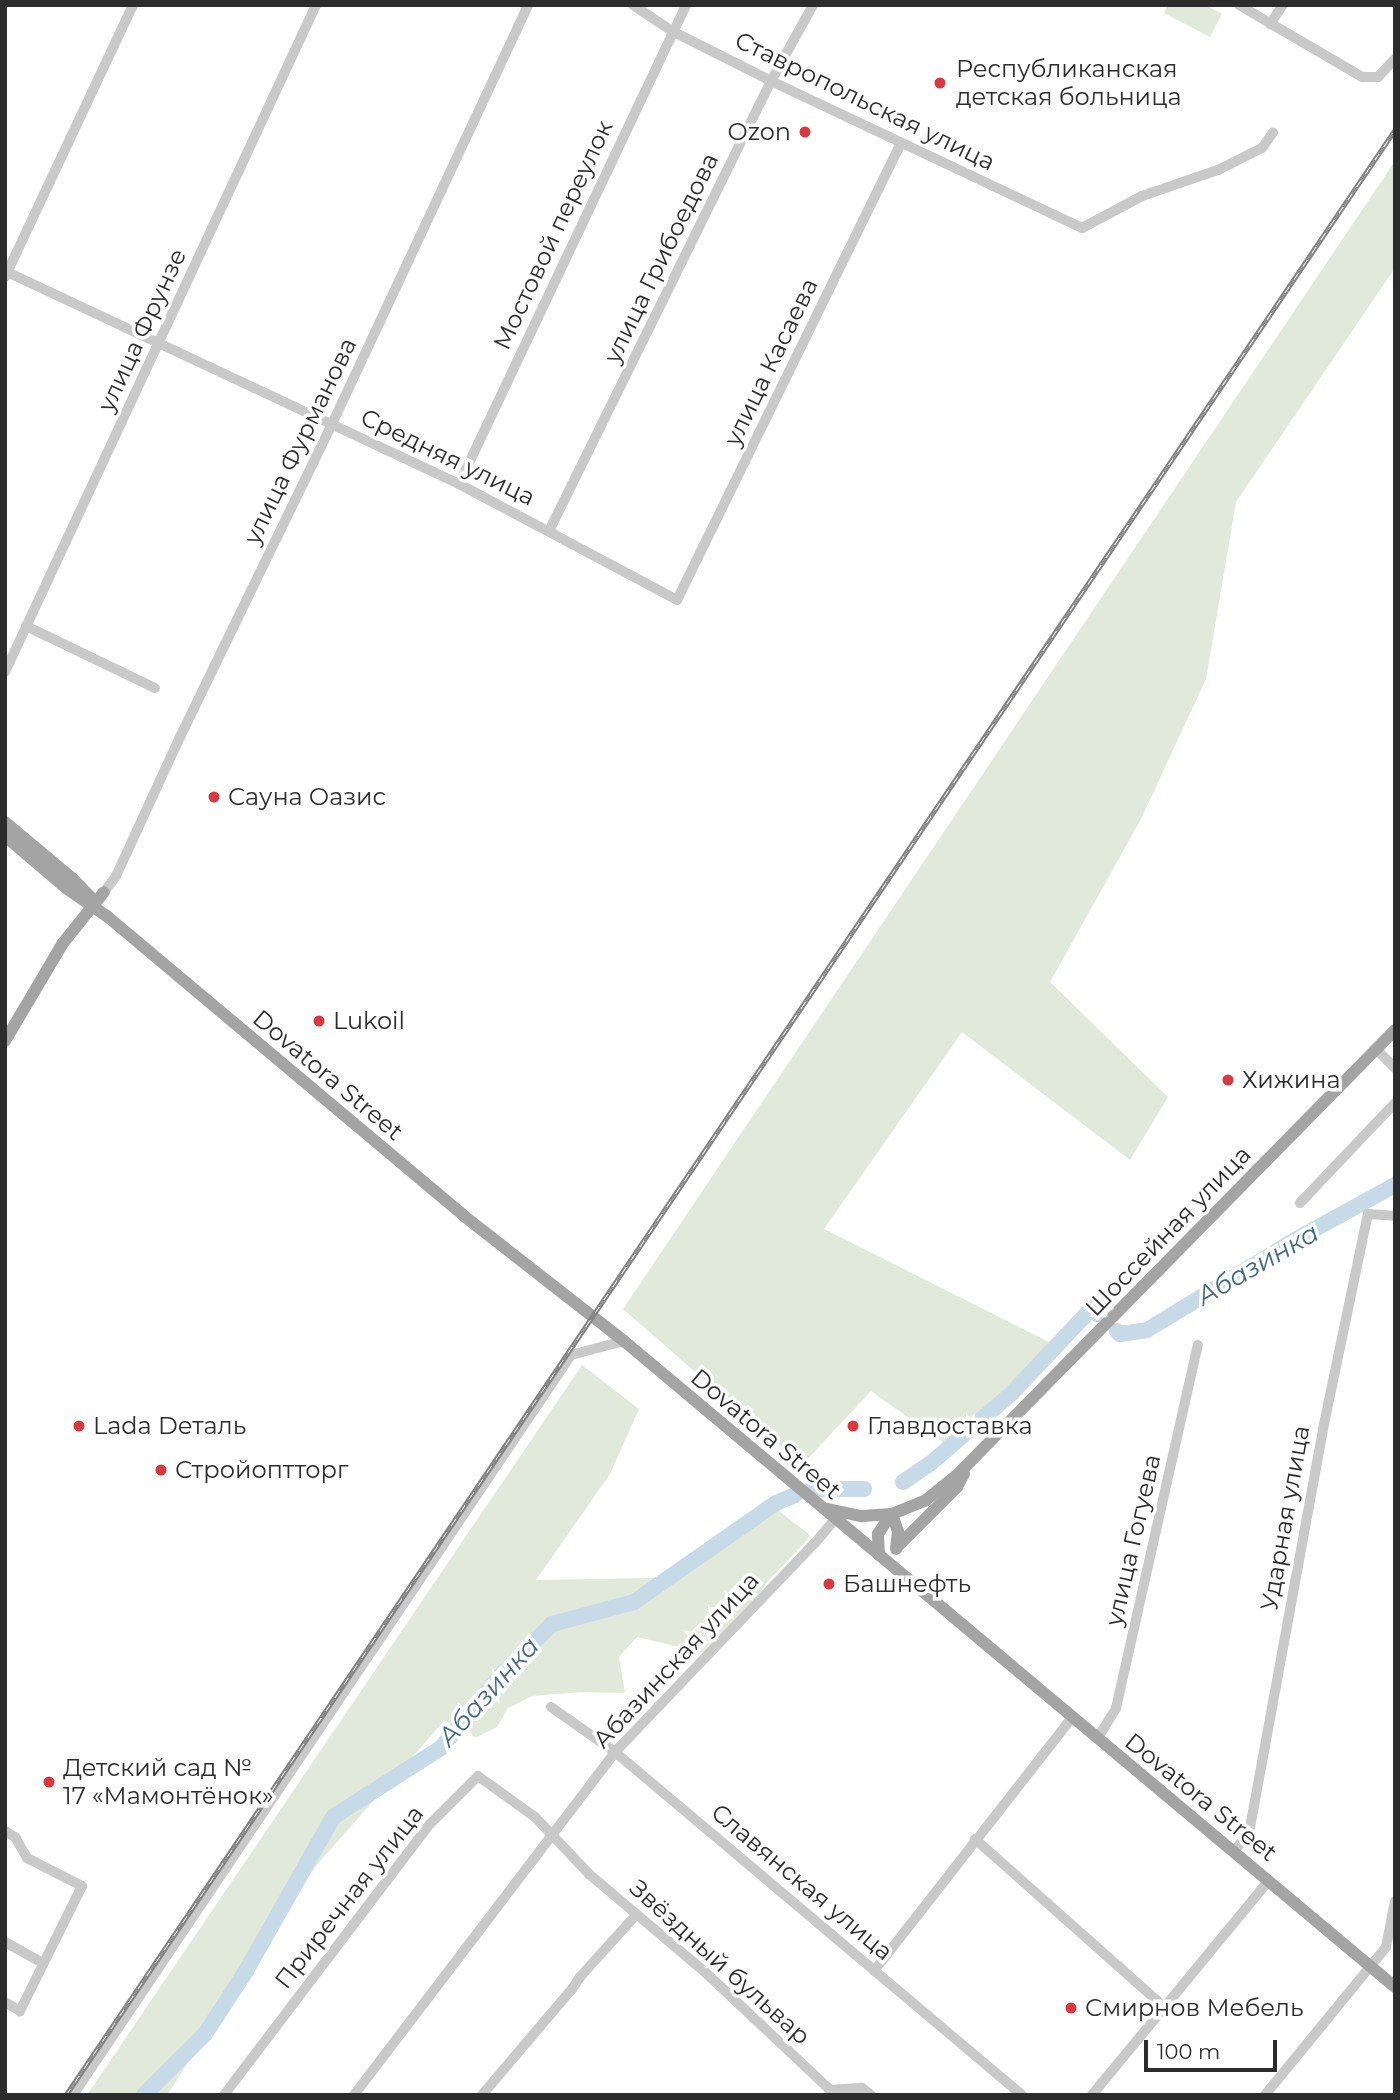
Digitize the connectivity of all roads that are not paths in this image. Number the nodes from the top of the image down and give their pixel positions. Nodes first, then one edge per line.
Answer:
1 (133, 5) edge
2 (316, 5) edge
3 (528, 5) edge
4 (633, 5) edge
5 (686, 5) edge
6 (813, 5) edge
7 (1239, 5) edge
8 (1283, 5) edge
9 (1270, 24) junction
10 (672, 31) junction
11 (1395, 59) edge
12 (771, 81) junction
13 (1273, 132) dead end
14 (901, 142) junction
15 (6, 273) edge
16 (158, 345) junction
17 (332, 424) junction
18 (459, 484) junction
19 (550, 531) junction
20 (677, 600) joint
21 (26, 626) junction
22 (5, 672) edge
23 (155, 688) dead end
24 (5, 822) edge
25 (5, 836) edge
26 (104, 892) joint
27 (92, 903) junction
28 (5, 1027) edge
29 (1395, 1030) edge
30 (1395, 1037) edge
31 (5, 1041) edge
32 (1377, 1051) junction
33 (1395, 1068) edge
34 (1395, 1103) edge
35 (1300, 1203) dead end
36 (1395, 1216) edge
37 (624, 1342) junction
38 (1198, 1345) dead end
39 (971, 1462) junction
40 (816, 1502) junction
41 (892, 1514) junction
42 (835, 1519) junction
43 (896, 1548) junction
44 (879, 1555) junction
45 (902, 1575) junction
46 (551, 1707) dead end
47 (1072, 1718) junction
48 (1097, 1739) junction
49 (615, 1752) junction
50 (5, 1831) edge
51 (554, 1834) junction
52 (975, 1839) junction
53 (1234, 1851) junction
54 (1269, 1880) junction
55 (1395, 1901) edge
56 (637, 1914) junction
57 (5, 1942) edge
58 (43, 1963) junction
59 (1371, 1966) junction
60 (874, 1970) junction
61 (1395, 1987) edge
62 (5, 2002) edge
63 (1164, 2007) junction
64 (73, 2095) edge
65 (224, 2095) edge
66 (354, 2095) edge
67 (482, 2095) edge
68 (870, 2095) edge
69 (1022, 2095) edge
70 (1092, 2095) edge
71 (1265, 2095) edge

1 - 15 street
2 - 16 street, улица Фрунзе
3 - 17 street, улица Фурманова
4 - 10 street, Ставропольская улица
5 - 10 street, Мостовой переулок
6 - 12 street, улица Грибоедова
7 - 9 street
8 - 9 street
9 - 11 street
10 - 12 street, Ставропольская улица
10 - 18 street, Мостовой переулок
12 - 14 street, Ставропольская улица
12 - 19 street, улица Грибоедова
13 - 14 street, Ставропольская улица
14 - 20 street, улица Касаева
15 - 16 street, Средняя улица
16 - 17 street, Средняя улица
16 - 21 street, улица Фрунзе
17 - 18 street, Средняя улица
17 - 26 street, улица Фурманова
18 - 19 street, Средняя улица
19 - 20 street, Средняя улица
21 - 22 street, улица Фрунзе
21 - 23 street
24 - 27 main road, Dovatora Street
25 - 27 main road, Dovatora Street
26 - 27 main road
27 - 28 main road
27 - 31 main road
27 - 37 main road, Dovatora Street
29 - 32 main road, Шоссейная улица
30 - 32 main road, Шоссейная улица
32 - 33 street
32 - 39 main road, Шоссейная улица
34 - 35 street
36 - 53 street, Ударная улица
37 - 40 main road, Dovatora Street
37 - 64 street
38 - 48 street, улица Гогуева
39 - 41 main road, Шоссейная улица
39 - 43 main road, Шоссейная улица
40 - 41 main road
40 - 42 main road, Dovatora Street
41 - 43 main road
41 - 44 main road
42 - 44 main road, Dovatora Street
42 - 49 street, Абазинская улица
43 - 45 main road
44 - 45 main road, Dovatora Street
45 - 47 main road, Dovatora Street
46 - 49 street, Славянская улица
47 - 48 main road, Dovatora Street
47 - 52 street
48 - 53 main road, Dovatora Street
49 - 51 street, Абазинская улица
49 - 60 street, Славянская улица
50 - 58 street
51 - 56 street, Звёздный бульвар
51 - 65 street, Приречная улица
51 - 66 street, Абазинская улица
52 - 60 street
52 - 63 street
53 - 54 main road, Dovatora Street
54 - 59 main road, Dovatora Street
54 - 63 street
55 - 59 street
56 - 67 street
56 - 68 street, Звёздный бульвар
57 - 58 street
58 - 62 street
59 - 61 main road, Dovatora Street
59 - 71 street
60 - 69 street, Славянская улица
63 - 70 street

